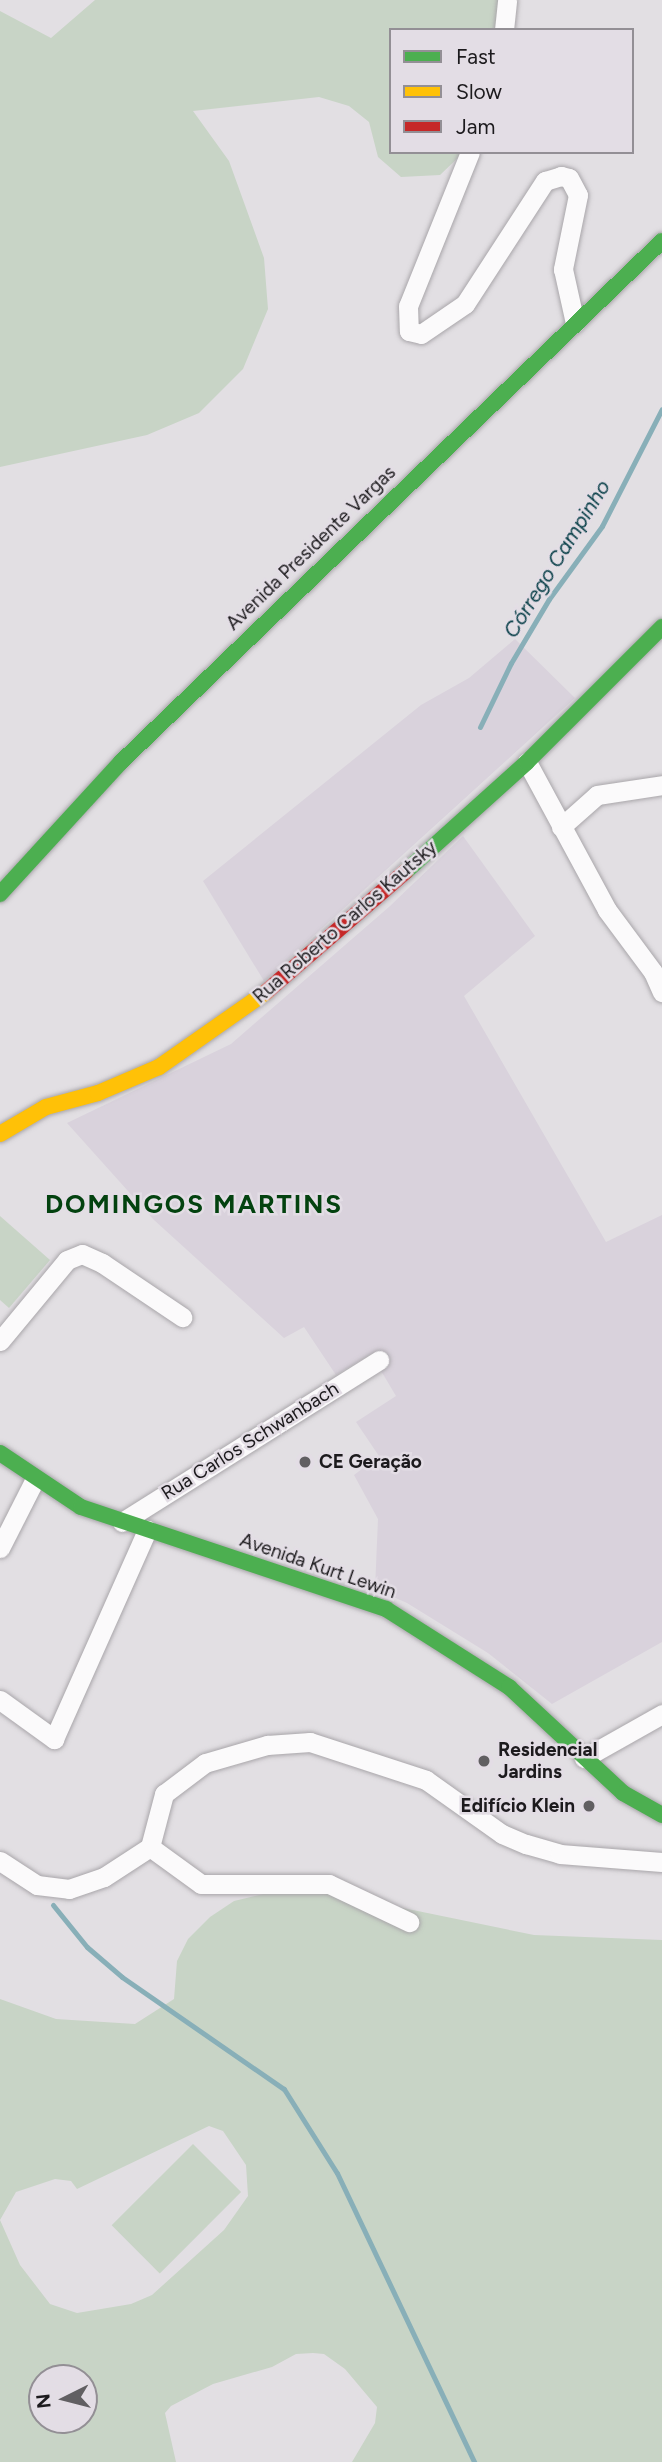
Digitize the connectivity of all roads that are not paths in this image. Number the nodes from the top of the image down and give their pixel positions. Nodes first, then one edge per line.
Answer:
1 (508, 0) edge
2 (504, 28) edge
3 (469, 154) edge
4 (662, 241) edge
5 (575, 323) junction
6 (662, 627) edge
7 (527, 762) junction
8 (662, 785) edge
9 (561, 827) junction
10 (0, 894) edge
11 (662, 992) edge
12 (0, 1135) edge
13 (182, 1317) dead end
14 (0, 1341) edge
15 (379, 1360) dead end
16 (0, 1452) edge
17 (34, 1479) junction
18 (122, 1522) junction
19 (147, 1530) junction
20 (0, 1548) edge
21 (0, 1700) edge
22 (662, 1714) edge
23 (584, 1758) junction
24 (662, 1815) edge
25 (150, 1847) junction
26 (661, 1859) edge
27 (0, 1861) edge
28 (409, 1922) dead end

1 - 2 street
3 - 5 street
4 - 5 main road, Avenida Presidente Vargas
5 - 10 main road, Avenida Presidente Vargas
6 - 7 main road, Rua Roberto Carlos Kautsky
7 - 9 street
7 - 12 main road, Rua Roberto Carlos Kautsky
8 - 9 street
9 - 11 street
13 - 14 street
15 - 18 street, Rua Carlos Schwanbach
16 - 17 main road, Avenida Kurt Lewin
17 - 18 main road, Avenida Kurt Lewin
17 - 20 street
18 - 19 main road, Avenida Kurt Lewin
19 - 21 street
19 - 23 main road, Avenida Kurt Lewin
22 - 23 street
23 - 24 main road, Avenida Kurt Lewin
25 - 26 street
25 - 27 street
25 - 28 street

